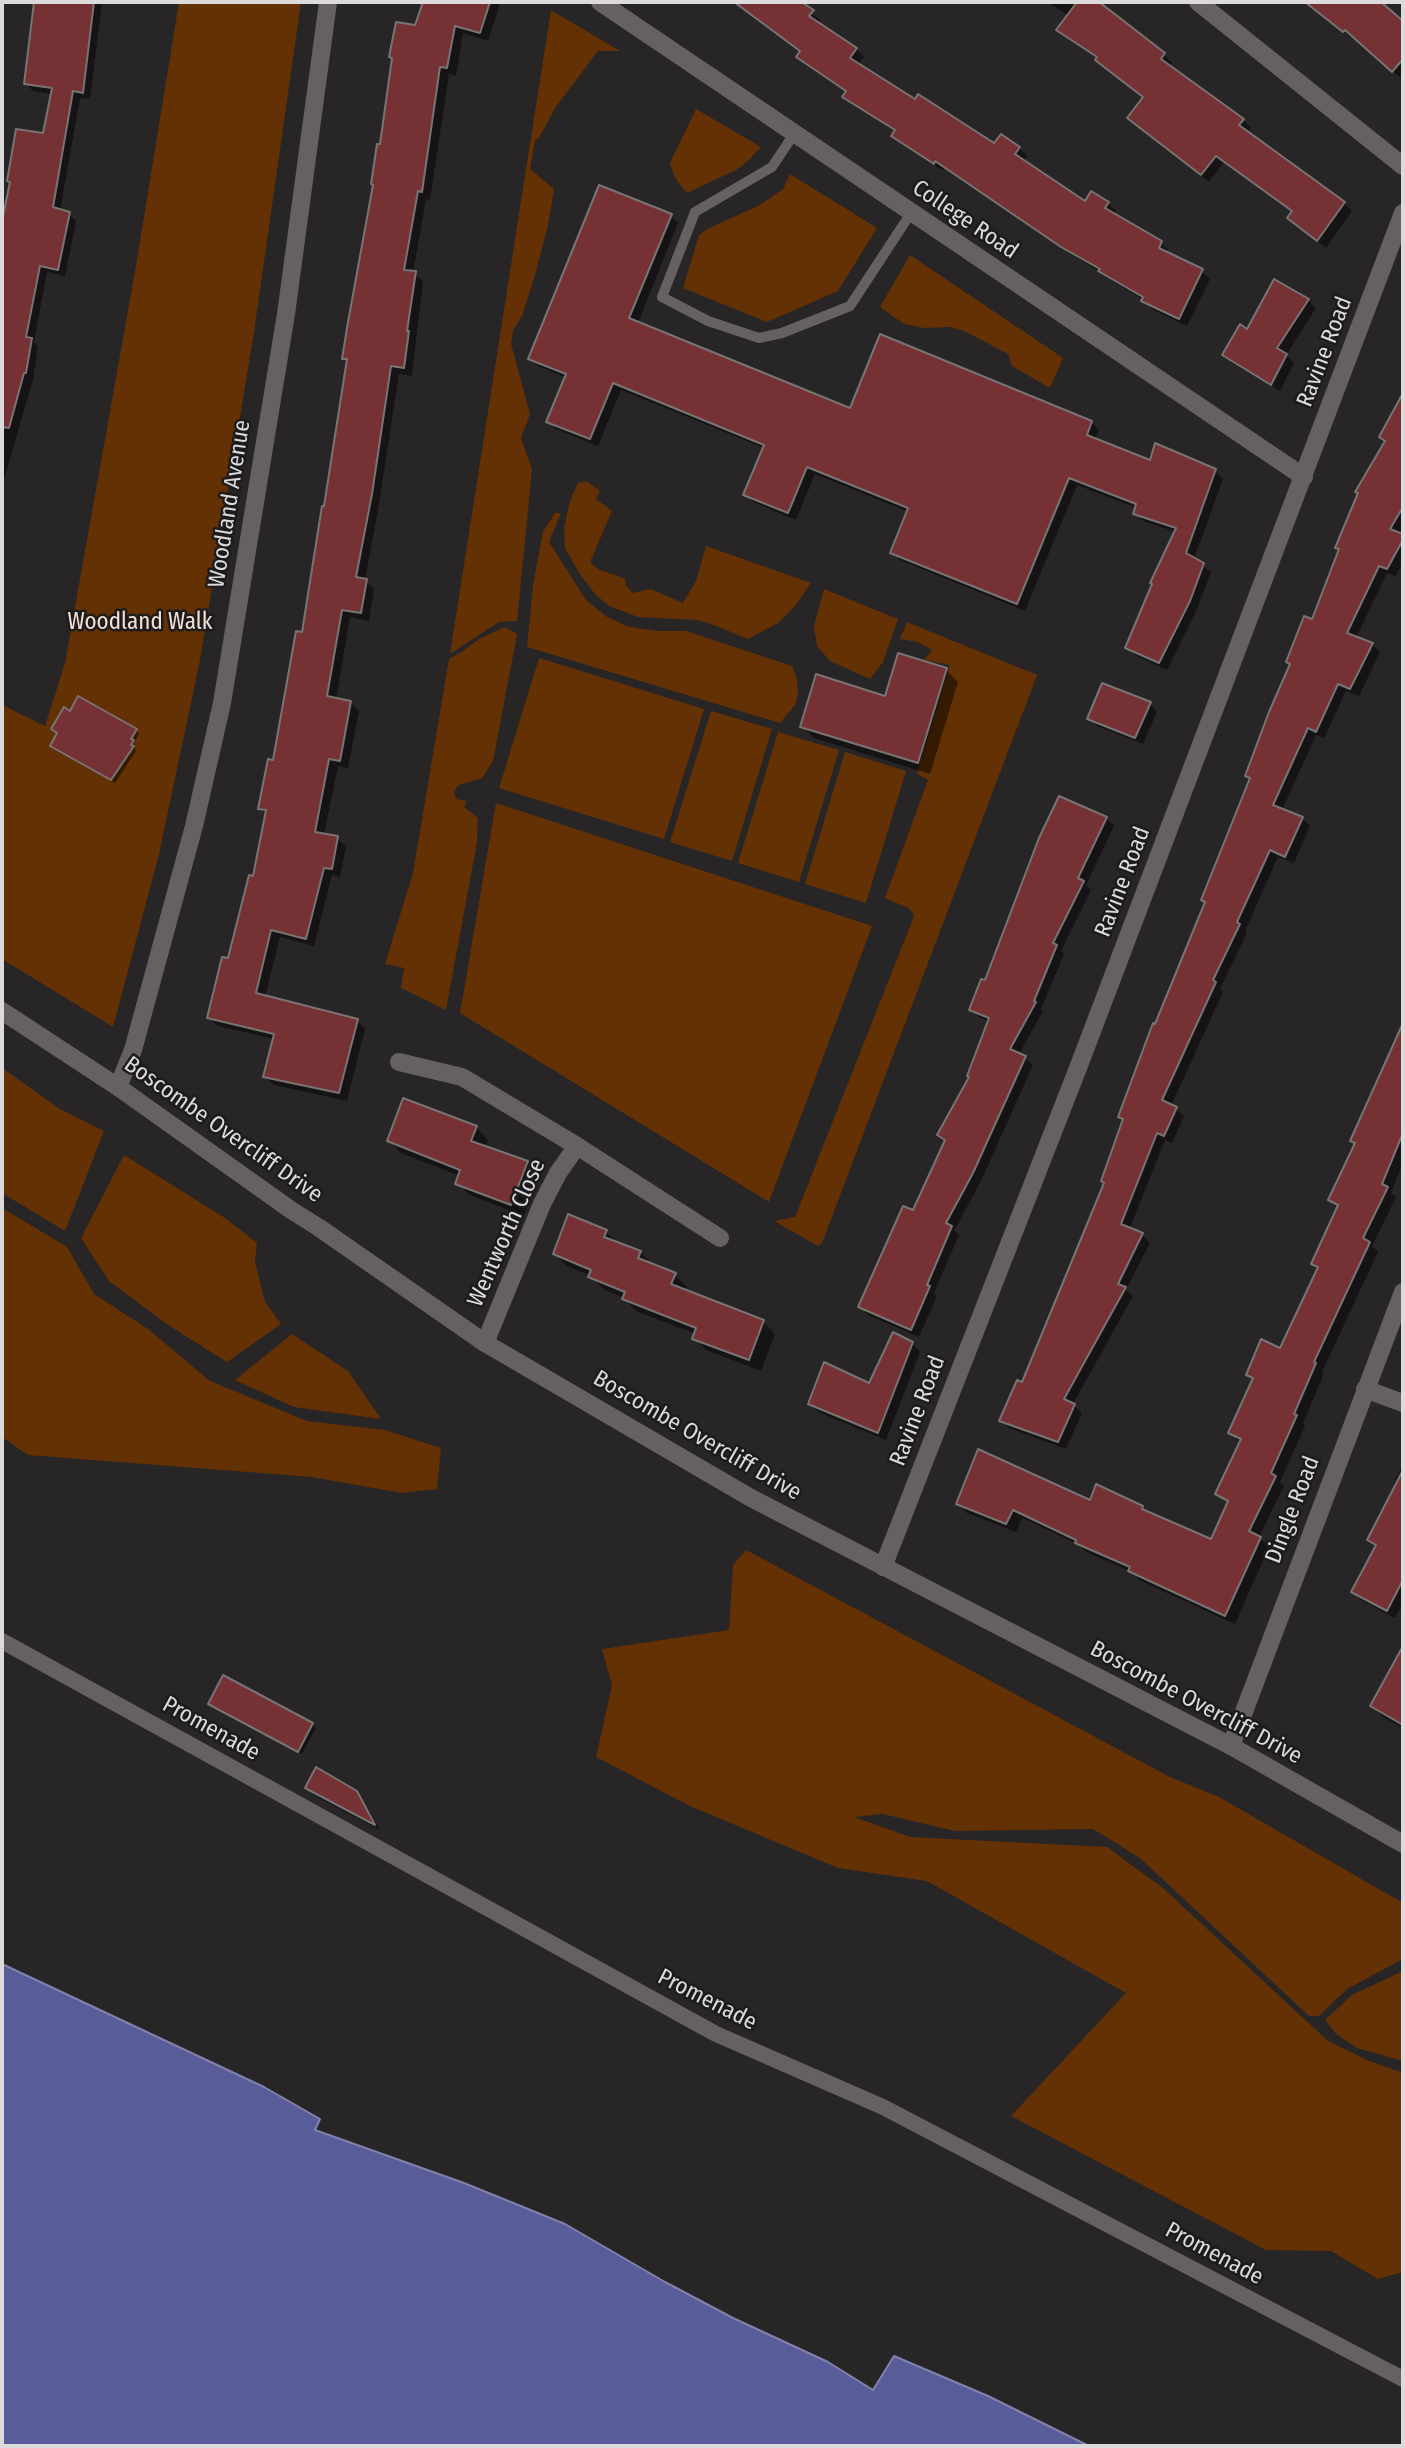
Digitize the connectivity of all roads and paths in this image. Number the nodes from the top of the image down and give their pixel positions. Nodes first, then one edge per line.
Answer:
1 (328, 2) edge
2 (600, 2) edge
3 (1198, 2) edge
4 (794, 134) junction
5 (1403, 166) edge
6 (911, 213) junction
7 (1403, 213) edge
8 (1304, 477) junction
9 (2, 1011) edge
10 (399, 1062) dead end
11 (118, 1087) junction
12 (577, 1146) junction
13 (720, 1238) dead end
14 (1403, 1292) edge
15 (485, 1343) junction
16 (1365, 1389) junction
17 (1403, 1404) edge
18 (883, 1567) junction
19 (2, 1641) edge
20 (1231, 1746) junction
21 (1403, 1844) edge
22 (1403, 2379) edge

1 - 11 street, Woodland Avenue
2 - 4 street, College Road
3 - 5 street
4 - 6 street, College Road
4 - 6 lane
6 - 8 street, College Road
7 - 8 street, Ravine Road
8 - 18 street, Ravine Road
9 - 11 street, Boscombe Overcliff Drive
10 - 12 street, Wentworth Close
11 - 15 street, Boscombe Overcliff Drive
12 - 13 street, Wentworth Close
12 - 15 street, Wentworth Close
14 - 16 street, Dingle Road
15 - 18 street, Boscombe Overcliff Drive
16 - 17 street
16 - 20 street, Dingle Road
18 - 20 street, Boscombe Overcliff Drive
19 - 22 street, Promenade
20 - 21 street, Boscombe Overcliff Drive

